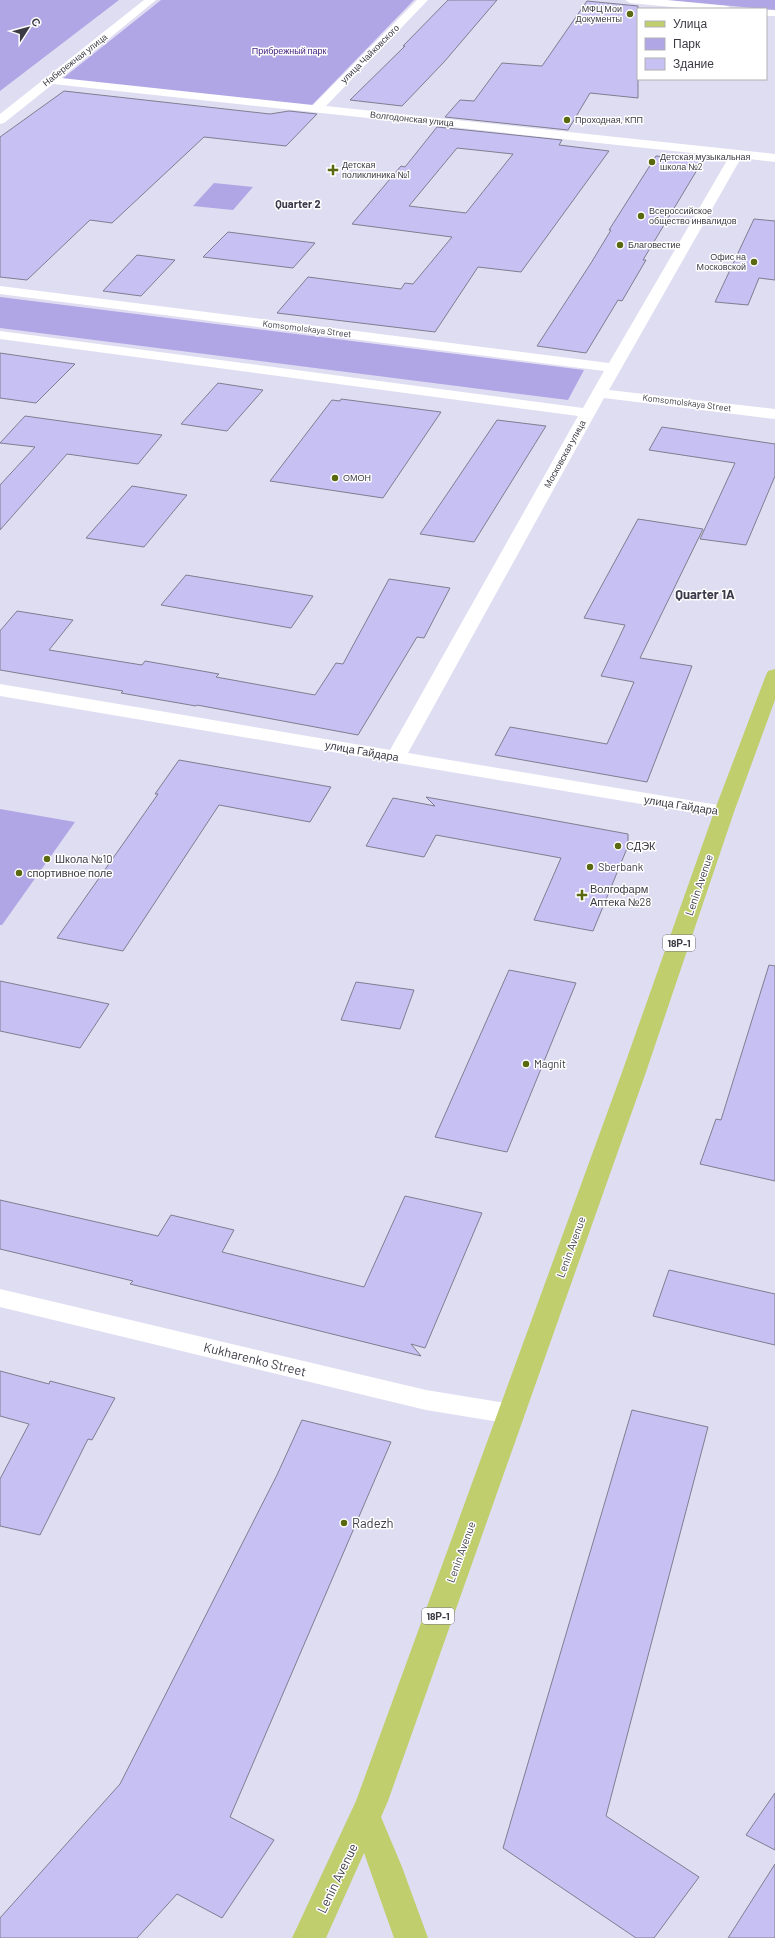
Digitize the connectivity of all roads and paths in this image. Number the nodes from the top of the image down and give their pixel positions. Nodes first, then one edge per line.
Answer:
1 (151, 0) edge
2 (423, 0) edge
3 (630, 0) edge
4 (716, 8) edge
5 (49, 80) junction
6 (316, 109) junction
7 (0, 120) edge
8 (737, 154) junction
9 (775, 158) edge
10 (0, 290) edge
11 (0, 335) edge
12 (614, 368) junction
13 (599, 392) junction
14 (588, 413) junction
15 (775, 414) edge
16 (775, 675) edge
17 (0, 690) edge
18 (396, 757) junction
19 (724, 812) junction
20 (0, 1298) edge
21 (511, 1414) junction
22 (366, 1819) junction
23 (309, 1938) edge
24 (411, 1938) edge

1 - 5 street, Набережная улица
2 - 6 street, улица Чайковского
3 - 4 street
5 - 6 street, Волгодонская улица
5 - 7 street, Набережная улица
6 - 8 street, Волгодонская улица
8 - 9 street, Волгодонская улица
8 - 12 street, Московская улица
10 - 12 street, Komsomolskaya Street
11 - 14 street
12 - 13 street, Московская улица
13 - 14 street, Московская улица
13 - 15 street, Komsomolskaya Street
14 - 18 street, Московская улица
16 - 19 main road, Lenin Avenue / 18Р-1
17 - 18 street, улица Гайдара
18 - 19 street, улица Гайдара
19 - 21 main road, Lenin Avenue / 18Р-1
20 - 21 street, Kukharenko Street
21 - 22 main road, Lenin Avenue / 18Р-1
22 - 23 main road, Lenin Avenue / 18Р-1
22 - 24 main road, Lenin Avenue

